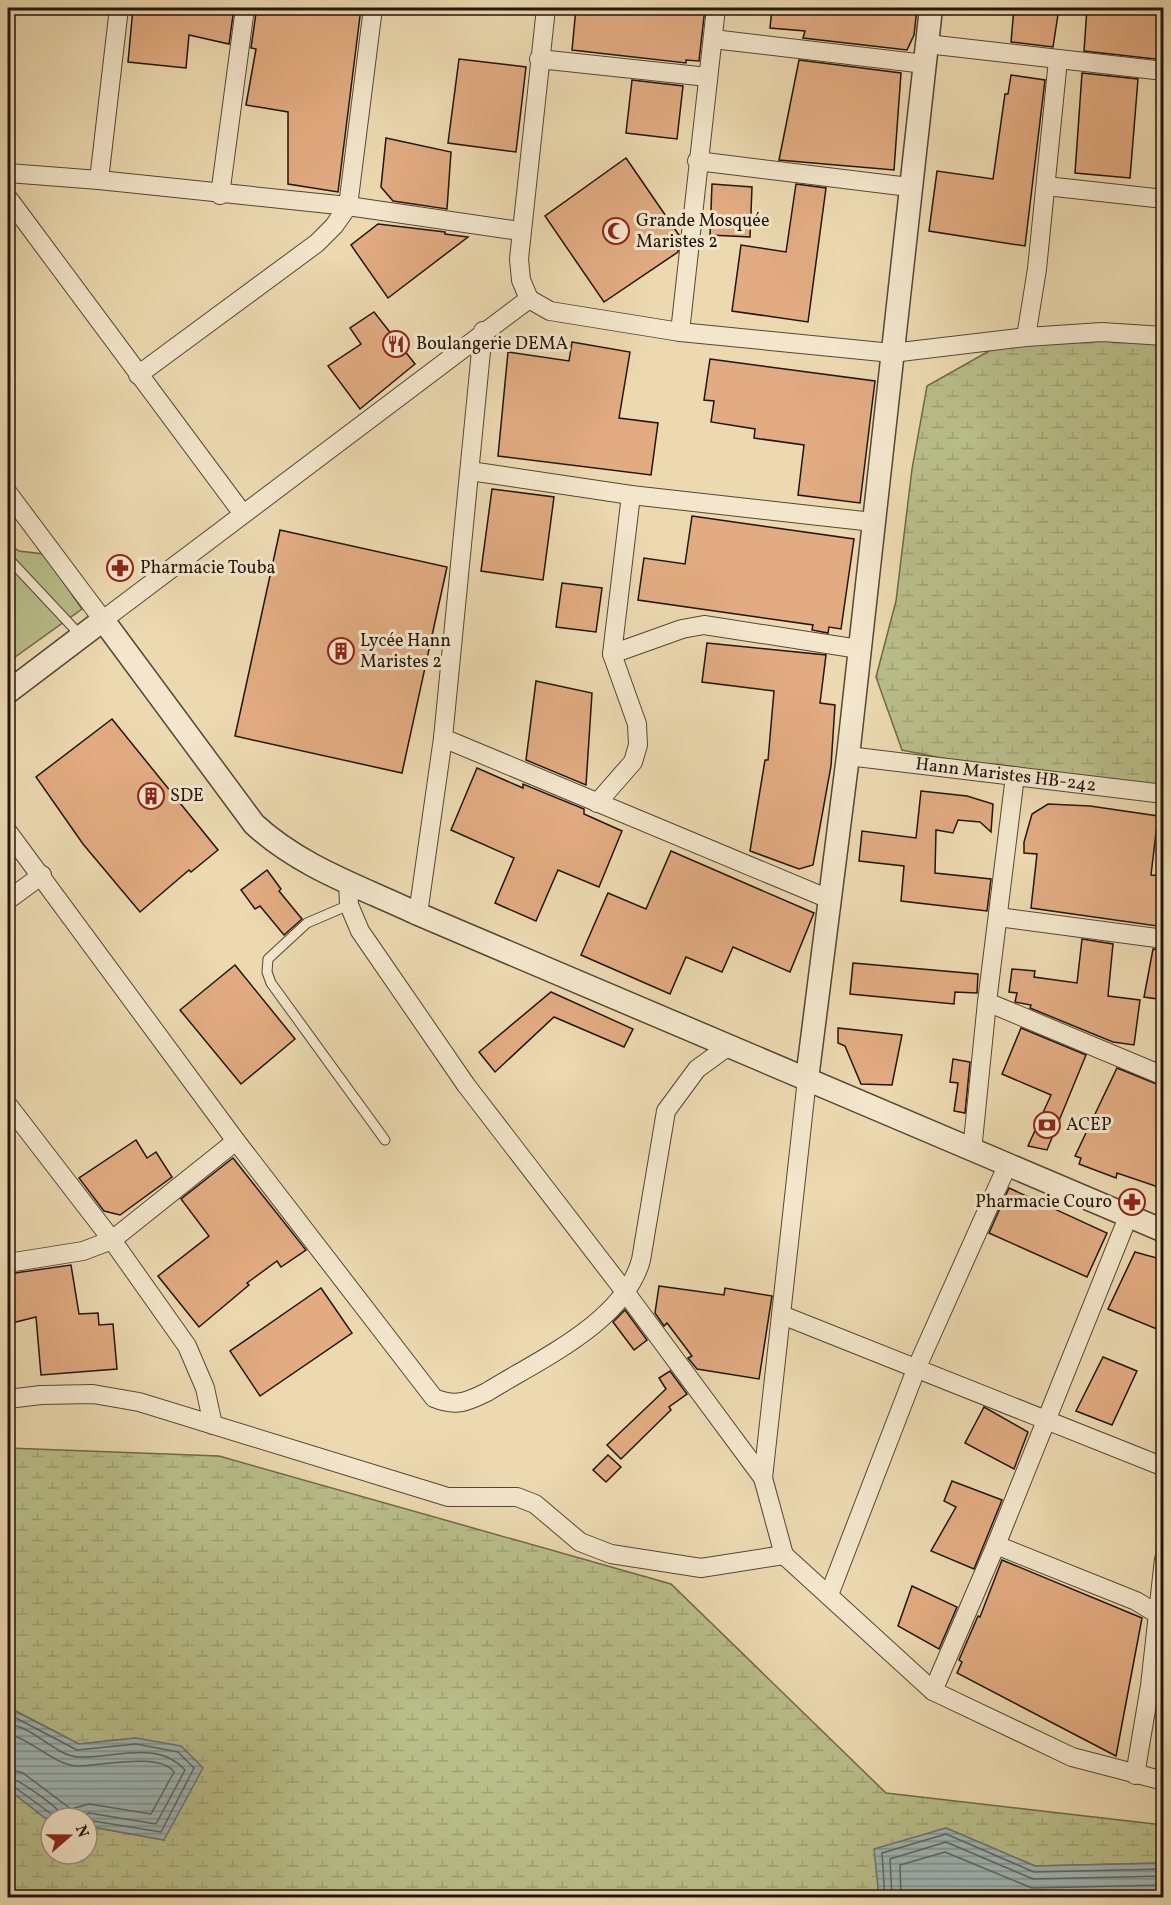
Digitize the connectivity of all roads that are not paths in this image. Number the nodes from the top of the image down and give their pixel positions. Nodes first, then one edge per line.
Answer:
1 (119, 8) edge
2 (246, 8) edge
3 (373, 8) edge
4 (546, 8) edge
5 (716, 8) edge
6 (931, 8) edge
7 (713, 39) junction
8 (926, 54) junction
9 (539, 60) junction
10 (1058, 60) junction
11 (1164, 71) edge
12 (708, 77) junction
13 (697, 161) junction
14 (8, 173) edge
15 (99, 180) junction
16 (1046, 186) junction
17 (909, 187) junction
18 (220, 195) junction
19 (8, 198) edge
20 (1164, 199) edge
21 (348, 206) junction
22 (520, 231) junction
23 (529, 299) junction
24 (483, 331) junction
25 (680, 332) junction
26 (1164, 336) edge
27 (1026, 337) junction
28 (892, 352) junction
29 (138, 375) junction
30 (470, 471) junction
31 (8, 492) edge
32 (631, 495) junction
33 (243, 514) junction
34 (873, 522) junction
35 (8, 558) edge
36 (103, 620) junction
37 (81, 636) junction
38 (859, 649) junction
39 (612, 654) junction
40 (8, 692) edge
41 (443, 738) junction
42 (848, 756) junction
43 (1015, 776) junction
44 (1164, 794) edge
45 (597, 803) junction
46 (8, 832) edge
47 (42, 875) junction
48 (348, 881) junction
49 (829, 899) junction
50 (8, 900) edge
51 (349, 904) junction
52 (418, 914) junction
53 (998, 917) junction
54 (1164, 939) edge
55 (987, 1002) junction
56 (730, 1045) junction
57 (1164, 1076) edge
58 (807, 1079) junction
59 (8, 1105) edge
60 (385, 1140) dead end
61 (236, 1141) junction
62 (972, 1151) junction
63 (1007, 1166) junction
64 (1128, 1217) junction
65 (1164, 1232) edge
66 (112, 1240) junction
67 (8, 1263) edge
68 (626, 1293) junction
69 (782, 1315) junction
70 (916, 1367) junction
71 (8, 1399) edge
72 (1046, 1421) junction
73 (213, 1425) junction
74 (1164, 1467) edge
75 (763, 1478) junction
76 (996, 1545) junction
77 (784, 1555) junction
78 (1164, 1559) edge
79 (829, 1595) junction
80 (1160, 1616) edge
81 (933, 1691) junction
82 (1135, 1775) junction
83 (1164, 1781) edge

1 - 15 street
2 - 18 street
3 - 21 street
4 - 9 street
5 - 7 street
6 - 8 street
7 - 8 street
7 - 12 street
8 - 10 street
8 - 17 street
9 - 12 street
9 - 22 street
10 - 11 street
10 - 16 street
12 - 13 street
13 - 17 street
13 - 25 street
14 - 15 street
15 - 18 street
16 - 20 street
16 - 27 street
17 - 28 street
18 - 21 street
19 - 29 street
21 - 22 street
21 - 29 street
22 - 23 street
23 - 24 street
23 - 25 street
24 - 30 street
24 - 33 street
25 - 28 street
26 - 27 street
27 - 28 street
28 - 34 street
29 - 33 street
30 - 32 street
30 - 41 street
31 - 36 street
32 - 34 street
32 - 39 street
33 - 36 street
34 - 38 street
35 - 37 lane
36 - 37 street
36 - 48 street
37 - 40 street
38 - 39 street
38 - 42 street
39 - 45 street
41 - 45 street
41 - 52 street
42 - 43 street, Hann Maristes HB-242
42 - 49 street
43 - 44 street, Hann Maristes HB-242
43 - 53 street
45 - 49 street
46 - 47 street
47 - 50 street
47 - 61 street
48 - 51 street
48 - 52 street
49 - 58 street
51 - 60 lane
51 - 68 street
52 - 56 street
53 - 54 street
53 - 55 street
55 - 57 street
55 - 62 street
56 - 58 street
56 - 68 street
58 - 62 street
58 - 69 street
59 - 66 street
61 - 66 street
61 - 68 street
62 - 63 street
63 - 64 street
63 - 70 street
64 - 65 street
64 - 72 street
66 - 67 street
66 - 73 street
68 - 75 street
69 - 70 street
69 - 75 street
70 - 72 street
70 - 79 street
71 - 73 street
72 - 74 street
72 - 76 street
73 - 77 street
75 - 77 street
76 - 80 street
76 - 81 street
77 - 79 street
78 - 80 street
79 - 81 street
80 - 82 street
81 - 82 street
82 - 83 street

